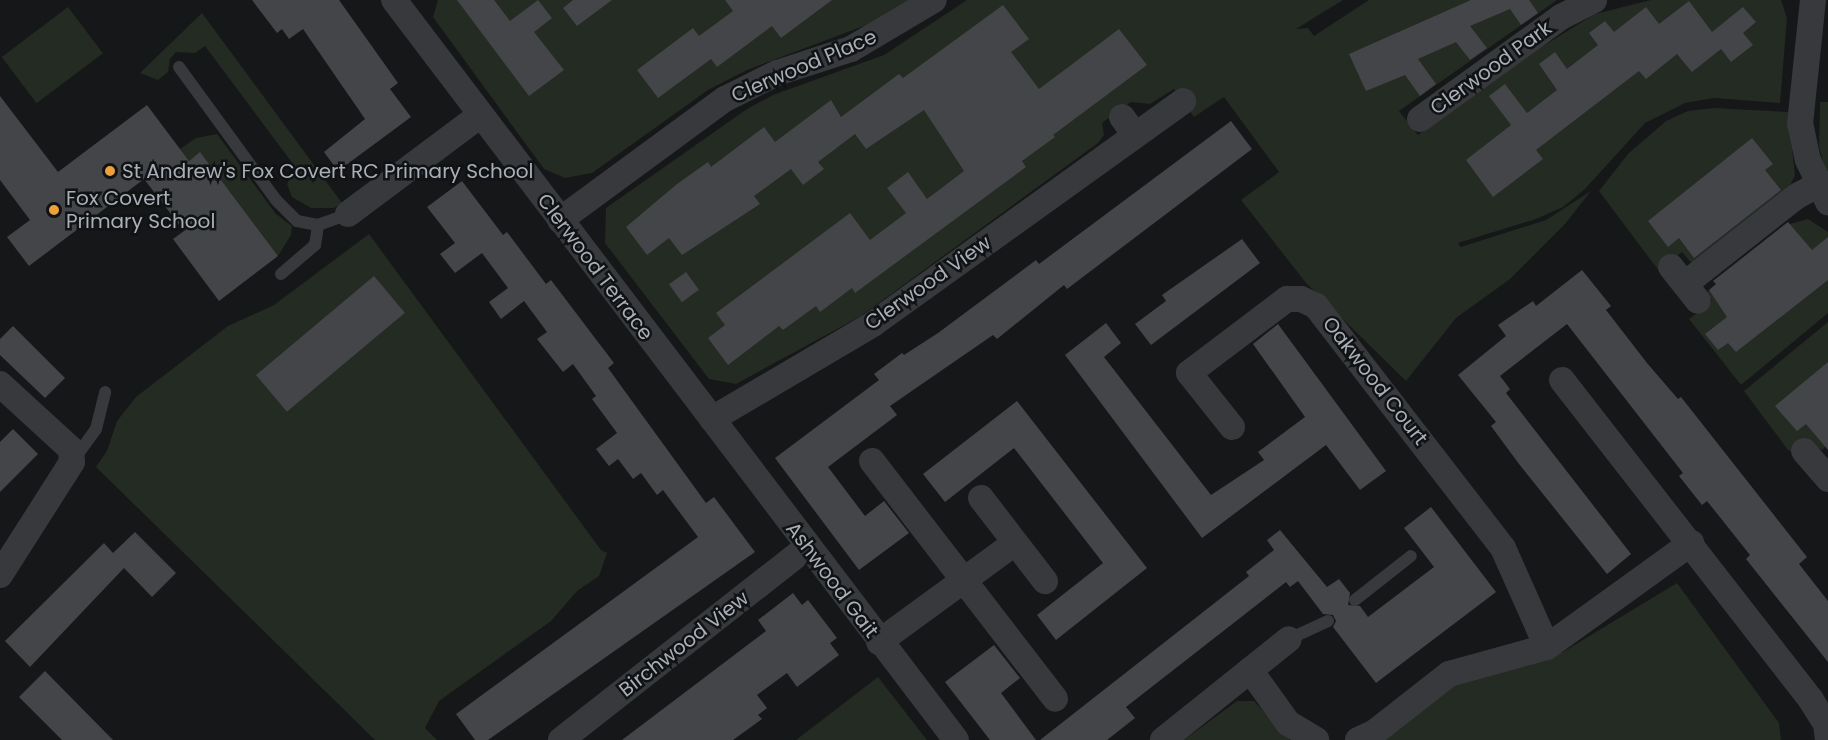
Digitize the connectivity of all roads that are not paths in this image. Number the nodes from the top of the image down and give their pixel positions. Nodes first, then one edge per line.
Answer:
1 (934, 0) edge
2 (1594, 0) edge
3 (1813, 0) edge
4 (396, 1) edge
5 (179, 67) dead end
6 (1183, 102) dead end
7 (479, 116) junction
8 (1420, 119) dead end
9 (1823, 194) edge
10 (348, 214) joint
11 (560, 220) junction
12 (318, 225) junction
13 (281, 274) dead end
14 (1685, 284) dead end
15 (1562, 380) dead end
16 (0, 384) edge
17 (105, 392) dead end
18 (712, 419) junction
19 (1232, 427) dead end
20 (872, 461) dead end
21 (72, 462) junction
22 (981, 498) dead end
23 (1015, 543) junction
24 (1692, 543) junction
25 (807, 548) junction
26 (1412, 556) dead end
27 (0, 575) edge
28 (1045, 581) dead end
29 (962, 582) junction
30 (1355, 600) dead end
31 (1328, 621) dead end
32 (1288, 639) joint
33 (879, 642) junction
34 (1546, 647) junction
35 (1250, 670) junction
36 (1055, 699) dead end
37 (1827, 729) edge
38 (561, 740) edge
39 (956, 740) edge
40 (1162, 740) edge
41 (1316, 740) edge
42 (1358, 740) edge

1 - 11 street, Clerwood Place
2 - 8 street, Clerwood Park
3 - 9 street
4 - 7 street, Clerwood Terrace
5 - 12 lane
6 - 18 street, Clerwood View
7 - 10 street
7 - 11 street, Clerwood Terrace
9 - 14 street
10 - 12 lane
11 - 18 street, Clerwood Terrace
12 - 13 lane
15 - 24 street
16 - 21 street
17 - 21 lane
18 - 25 street, Ashwood Gait
19 - 34 street, Oakwood Court
20 - 29 street
21 - 27 street
22 - 23 street
23 - 28 street
23 - 29 street
24 - 34 street
24 - 37 street
25 - 33 street, Ashwood Gait
25 - 38 street, Birchwood View
26 - 30 lane
29 - 33 street
29 - 36 street
31 - 32 lane
32 - 35 street
33 - 39 street, Ashwood Gait
34 - 42 street
35 - 40 street
35 - 41 street

